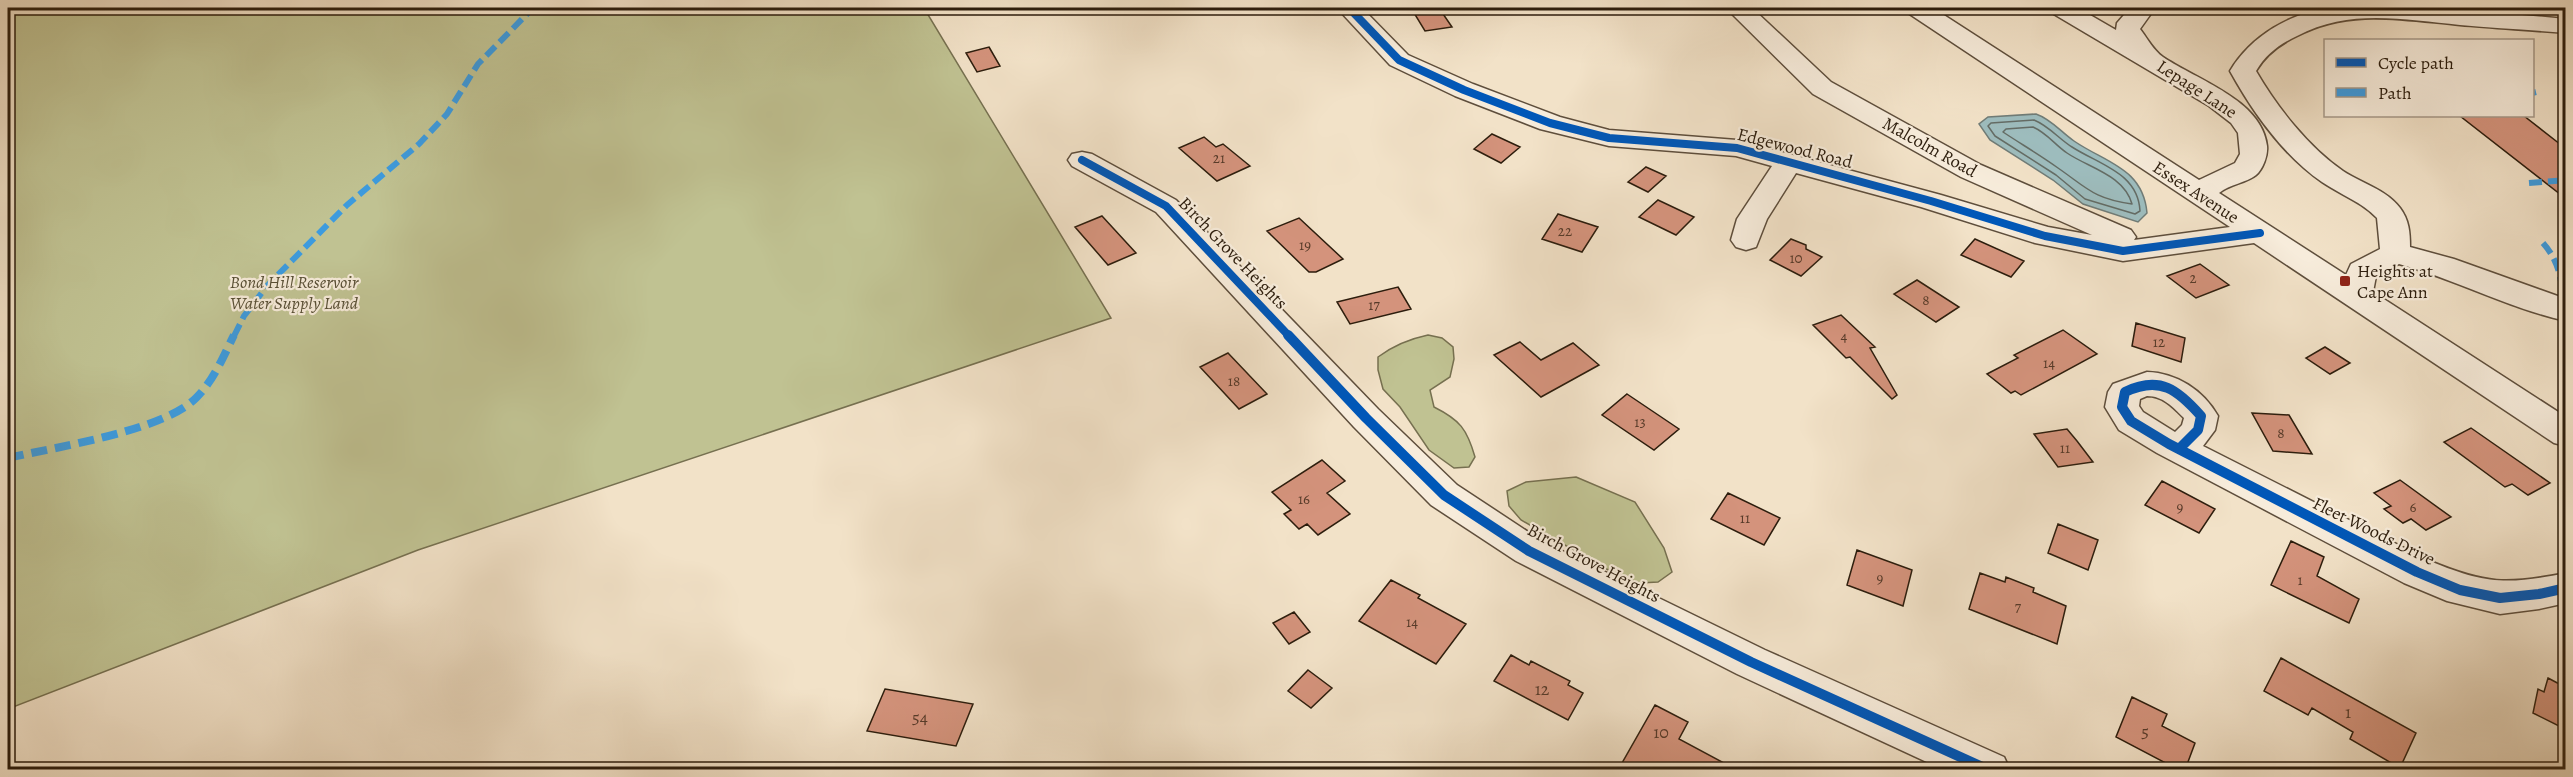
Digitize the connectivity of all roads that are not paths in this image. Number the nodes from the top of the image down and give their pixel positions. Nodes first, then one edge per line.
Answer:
1 (1349, 8) edge
2 (1738, 8) edge
3 (1917, 8) edge
4 (2061, 8) edge
5 (2143, 8) edge
6 (2565, 26) edge
7 (2150, 59) junction
8 (1082, 160) dead end
9 (1789, 162) junction
10 (2199, 194) junction
11 (2260, 233) junction
12 (1746, 240) dead end
13 (2148, 248) junction
14 (2395, 253) junction
15 (2356, 296) junction
16 (2565, 310) edge
17 (2565, 434) edge
18 (2179, 449) dead end
19 (2565, 588) edge
20 (1989, 770) edge

1 - 9 street, Edgewood Road
2 - 13 street, Malcolm Road
3 - 10 street, Essex Avenue
4 - 7 street, Lepage Lane
5 - 7 street
6 - 14 street
7 - 10 street, Lepage Lane
8 - 20 street, Birch Grove Heights
9 - 12 street
9 - 13 street, Edgewood Road
10 - 11 street, Essex Avenue
11 - 13 street, Edgewood Road
11 - 15 street, Essex Avenue
14 - 15 street
14 - 16 street
15 - 17 street, Essex Avenue
18 - 19 street, Fleet Woods Drive

